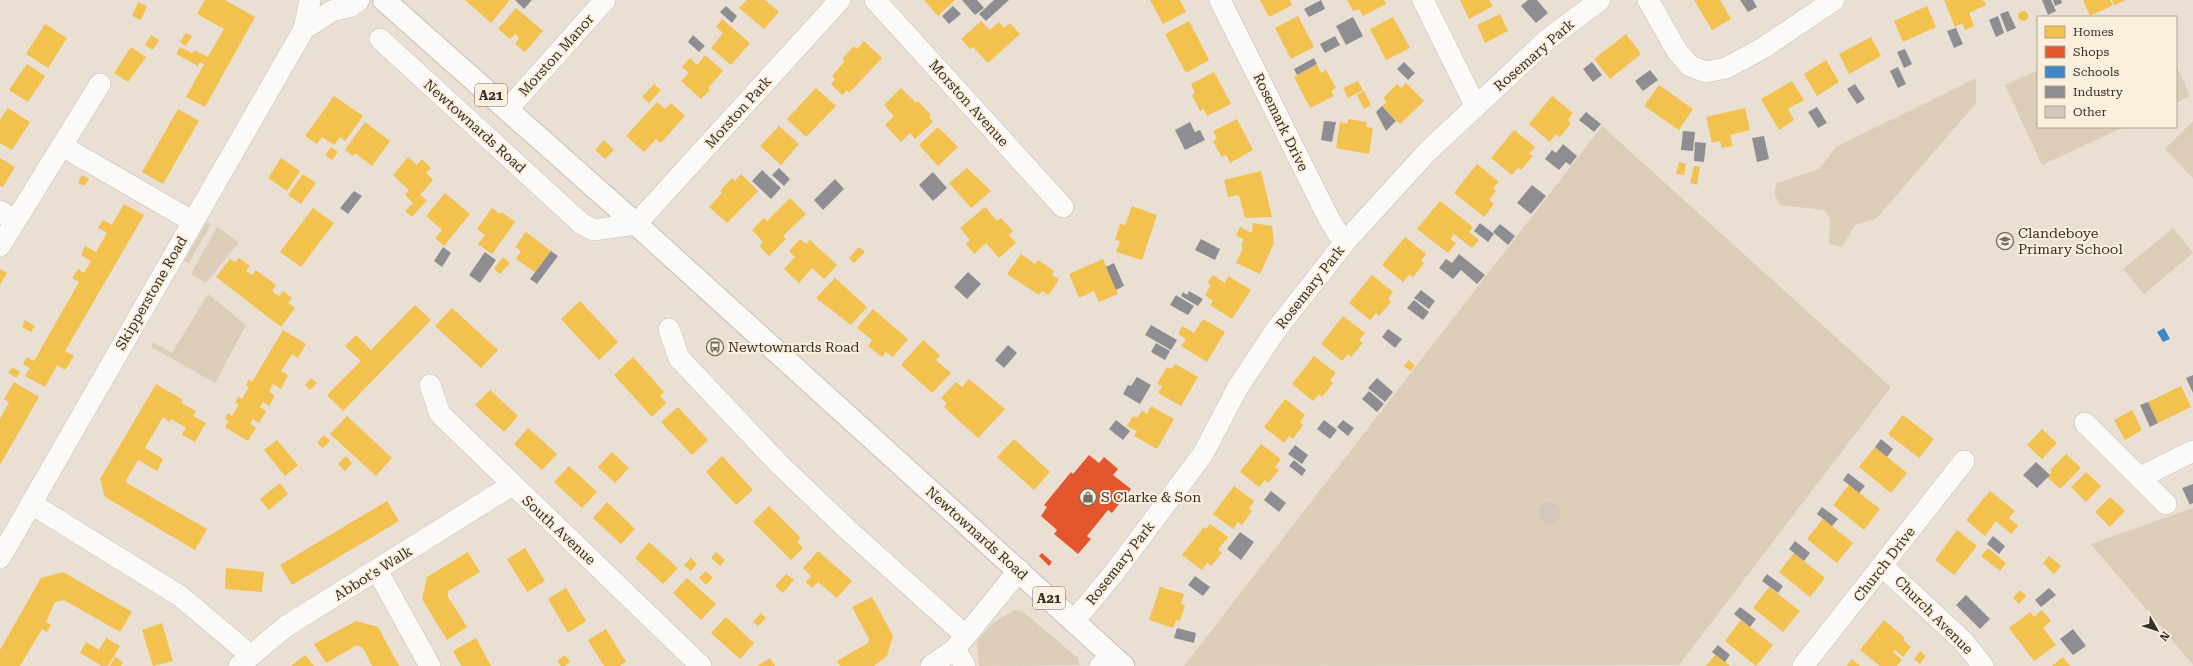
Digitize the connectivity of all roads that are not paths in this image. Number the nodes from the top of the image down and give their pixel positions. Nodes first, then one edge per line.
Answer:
1 (310, 0) edge
2 (359, 0) edge
3 (384, 0) edge
4 (605, 0) edge
5 (840, 0) edge
6 (875, 0) edge
7 (1220, 0) edge
8 (1423, 0) edge
9 (1600, 0) edge
10 (1648, 0) edge
11 (1834, 0) edge
12 (304, 29) junction
13 (380, 39) dead end
14 (100, 84) dead end
15 (1476, 107) junction
16 (508, 110) junction
17 (62, 146) junction
18 (1063, 207) dead end
19 (8, 216) edge
20 (192, 221) junction
21 (636, 224) junction
22 (1346, 241) junction
23 (0, 246) edge
24 (669, 329) dead end
25 (430, 385) dead end
26 (2086, 423) dead end
27 (2193, 451) edge
28 (1964, 461) dead end
29 (2141, 478) junction
30 (512, 485) junction
31 (32, 504) junction
32 (2166, 504) dead end
33 (0, 558) edge
34 (1882, 566) junction
35 (377, 570) junction
36 (1019, 570) junction
37 (1074, 621) junction
38 (962, 650) edge
39 (244, 661) edge
40 (1112, 663) edge
41 (430, 666) edge
42 (701, 666) edge
43 (931, 666) edge
44 (1803, 666) edge
45 (1983, 666) edge

1 - 12 street, Skipperstone Road
2 - 12 street, Skipperstone Road
3 - 16 main road, Newtownards Road / A21
4 - 16 street, Morston Manor
5 - 21 street, Morston Park
6 - 18 street, Morston Avenue
7 - 22 street, Rosemark Drive
8 - 15 street
9 - 15 street, Rosemary Park
10 - 11 street
12 - 20 street, Skipperstone Road
13 - 21 street, Newtownards Road
14 - 17 street
15 - 22 street, Rosemary Park
16 - 21 main road, Newtownards Road / A21
17 - 19 street
17 - 20 street
19 - 23 street
20 - 31 street, Skipperstone Road
21 - 36 main road, Newtownards Road / A21
22 - 37 street, Rosemary Park
24 - 38 street
25 - 30 street, South Avenue
26 - 29 street
27 - 29 street
28 - 34 street, Church Drive
29 - 32 street
30 - 35 street, Abbot's Walk
30 - 42 street, South Avenue
31 - 33 street, Skipperstone Road
31 - 39 street
34 - 44 street, Church Drive
34 - 45 street, Church Avenue
35 - 39 street, Abbot's Walk
35 - 41 street
36 - 37 main road, Newtownards Road / A21
36 - 38 street
37 - 40 main road, Newtownards Road / A21
38 - 43 street

